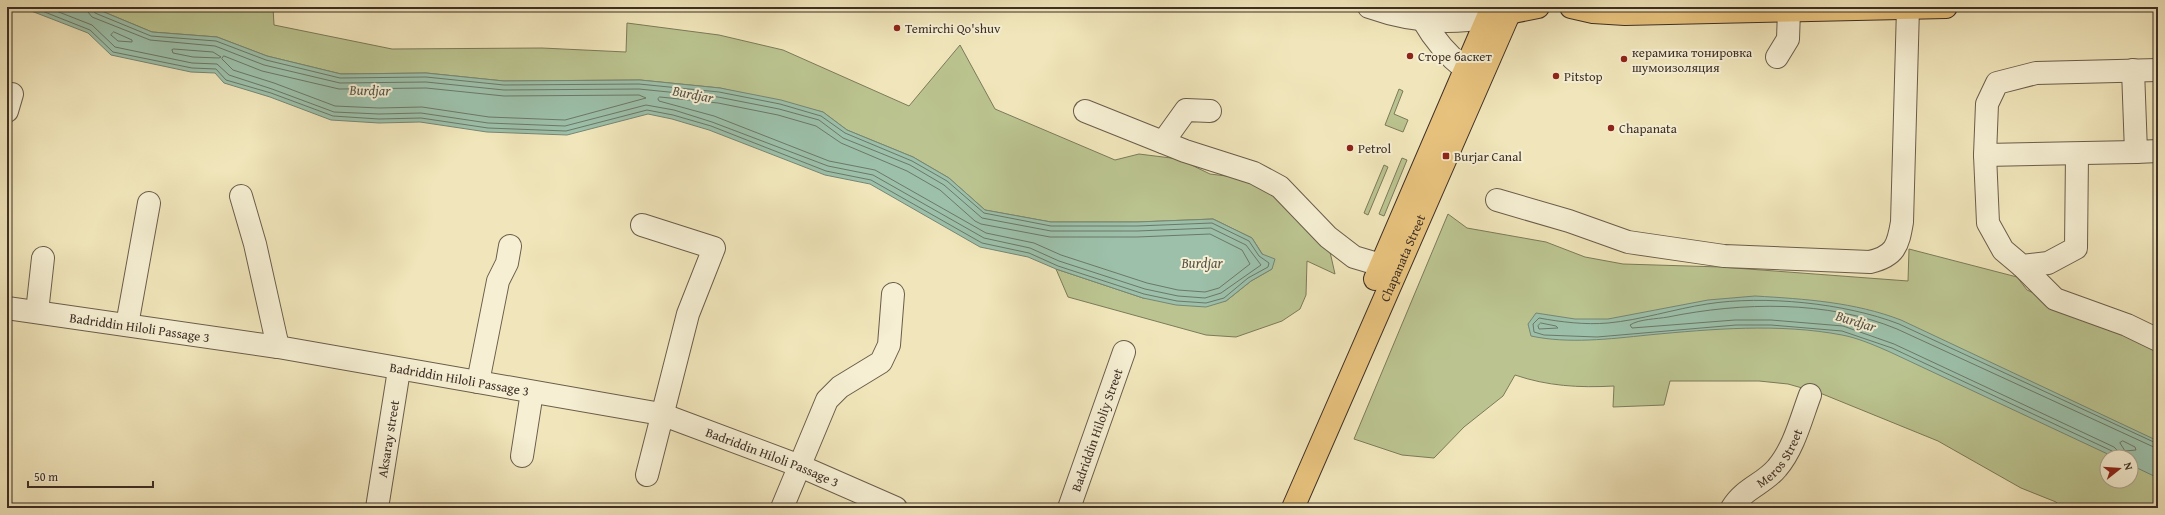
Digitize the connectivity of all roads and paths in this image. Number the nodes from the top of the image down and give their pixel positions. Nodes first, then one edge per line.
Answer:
1 (1369, 7) edge
2 (1538, 7) edge
3 (1570, 7) edge
4 (1946, 7) edge
5 (1908, 8) edge
6 (1789, 10) junction
7 (1500, 11) edge
8 (1416, 15) edge
9 (1777, 57) dead end
10 (1465, 70) junction
11 (2133, 70) junction
12 (2158, 70) edge
13 (1085, 111) dead end
14 (1210, 111) dead end
15 (1163, 142) junction
16 (2158, 151) edge
17 (2136, 152) junction
18 (2077, 154) junction
19 (1985, 155) junction
20 (241, 196) dead end
21 (1497, 200) dead end
22 (149, 203) dead end
23 (642, 225) dead end
24 (510, 246) dead end
25 (43, 258) dead end
26 (2022, 266) junction
27 (1385, 269) junction
28 (893, 294) dead end
29 (7, 308) edge
30 (37, 312) junction
31 (127, 324) junction
32 (1361, 331) junction
33 (2158, 340) edge
34 (278, 347) junction
35 (1124, 352) dead end
36 (399, 370) junction
37 (478, 382) junction
38 (532, 392) junction
39 (1810, 395) dead end
40 (661, 414) junction
41 (522, 456) dead end
42 (800, 466) junction
43 (647, 475) dead end
44 (377, 508) edge
45 (782, 508) edge
46 (896, 508) edge
47 (1069, 508) edge
48 (1278, 508) edge
49 (1293, 508) edge
50 (1732, 508) edge

1 - 8 street
2 - 7 main road
3 - 6 main road
4 - 5 main road
5 - 6 main road
5 - 21 street
6 - 9 street
7 - 8 street
7 - 10 main road, Chapanata Street
7 - 27 main road, Chapanata Street
8 - 10 street
10 - 27 main road, Chapanata Street
11 - 12 street
11 - 17 street
11 - 19 street
13 - 15 street
14 - 15 street
15 - 27 street
16 - 17 street
17 - 18 street
18 - 19 street
18 - 26 street
19 - 26 street
20 - 34 street
22 - 31 street
23 - 40 street
24 - 37 street
25 - 30 street
26 - 33 street
27 - 32 main road, Chapanata Street
28 - 42 street
29 - 30 street, Badriddin Hiloli Passage 3
30 - 31 street, Badriddin Hiloli Passage 3
31 - 34 street, Badriddin Hiloli Passage 3
32 - 48 main road, Chapanata Street
32 - 49 main road, Chapanata Street
34 - 36 street, Badriddin Hiloli Passage 3
35 - 47 street, Badriddin Hiloliy Street
36 - 37 street, Badriddin Hiloli Passage 3
36 - 44 street, Aksaray street
37 - 38 street, Badriddin Hiloli Passage 3
38 - 40 street, Badriddin Hiloli Passage 3
38 - 41 street
39 - 50 street, Meros Street
40 - 42 street, Badriddin Hiloli Passage 3
40 - 43 street
42 - 45 street
42 - 46 street, Badriddin Hiloli Passage 3

